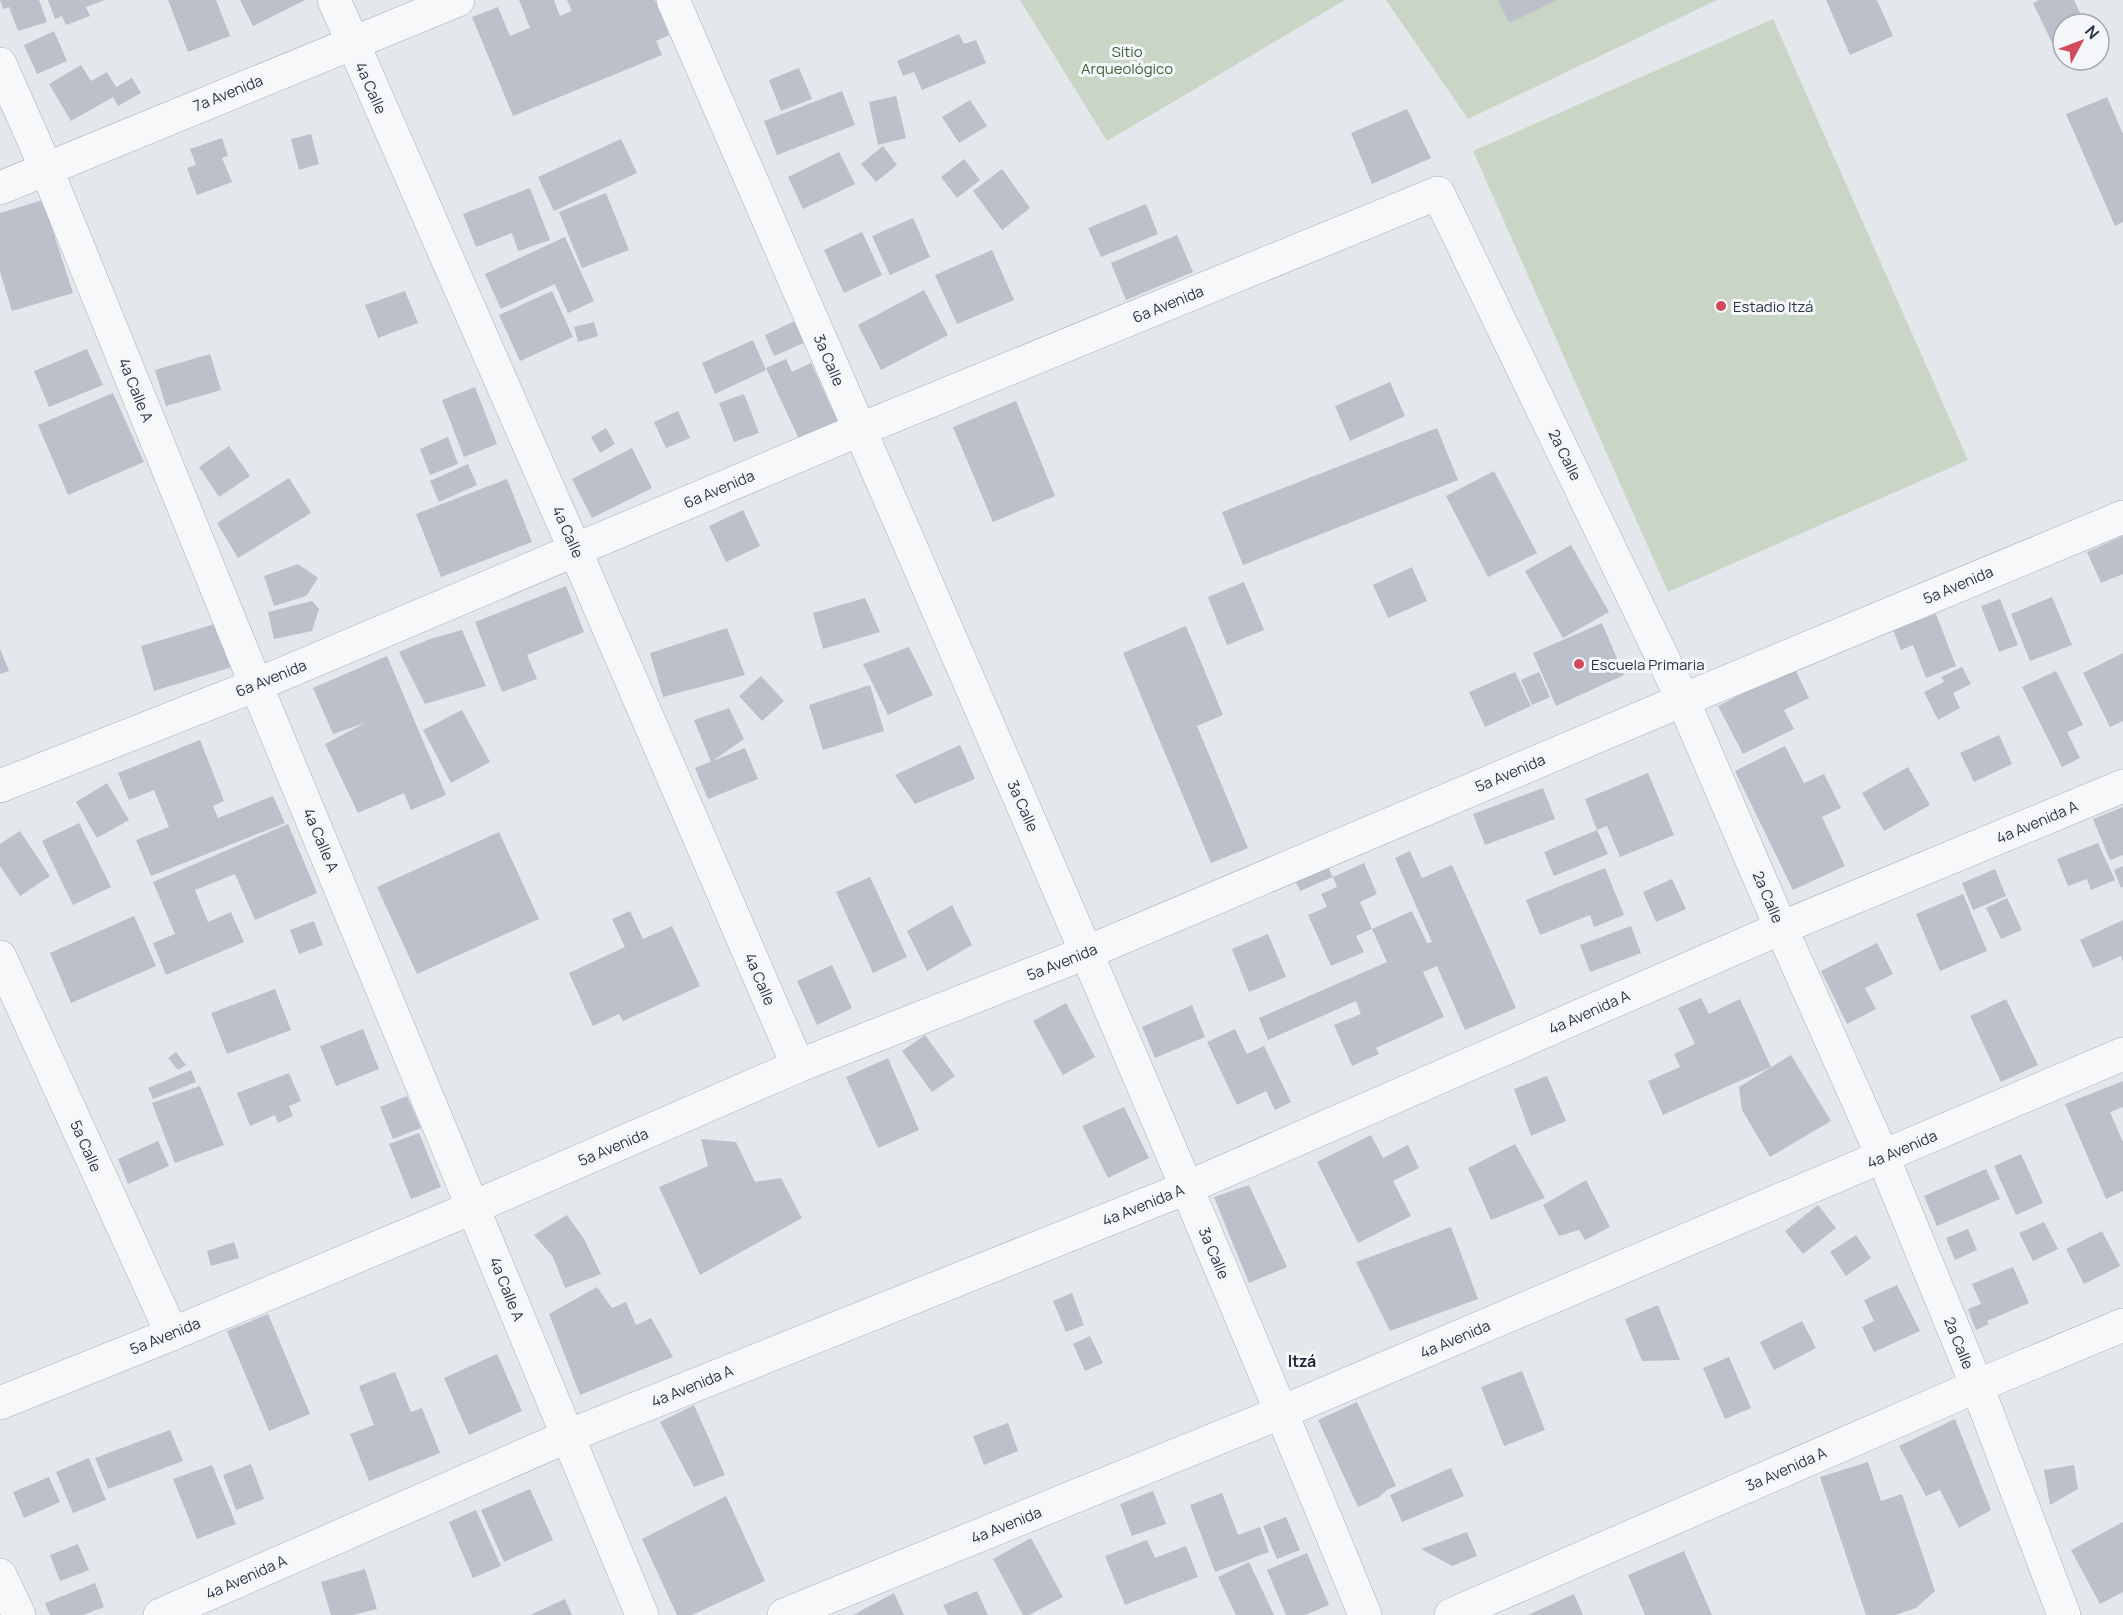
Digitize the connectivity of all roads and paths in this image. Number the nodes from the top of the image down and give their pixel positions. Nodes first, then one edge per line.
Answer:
1 (334, 0) edge
2 (458, 0) edge
3 (673, 0) edge
4 (351, 42) junction
5 (0, 64) edge
6 (46, 168) junction
7 (0, 188) edge
8 (1438, 193) joint
9 (859, 430) junction
10 (2123, 517) edge
11 (575, 550) junction
12 (256, 685) junction
13 (1683, 700) junction
14 (0, 786) edge
15 (2123, 786) edge
16 (1781, 928) junction
17 (1088, 952) junction
18 (0, 957) edge
19 (2123, 1054) edge
20 (798, 1066) junction
21 (1883, 1157) junction
22 (1186, 1188) junction
23 (474, 1207) junction
24 (2123, 1325) edge
25 (172, 1334) junction
26 (1977, 1386) junction
27 (0, 1403) edge
28 (1282, 1413) junction
29 (568, 1436) junction
30 (0, 1575) edge
31 (19, 1615) edge
32 (160, 1615) edge
33 (642, 1615) edge
34 (784, 1615) edge
35 (1365, 1615) edge
36 (1451, 1615) edge
37 (2064, 1615) edge

1 - 4 street, 4a Calle
2 - 4 street, 7a Avenida
3 - 9 street, 3a Calle
4 - 6 street, 7a Avenida
4 - 11 street, 4a Calle
5 - 6 street, 4a Calle A
6 - 7 street, 7a Avenida
6 - 12 street, 4a Calle A
8 - 9 street, 6a Avenida
8 - 13 street, 2a Calle
9 - 11 street, 6a Avenida
9 - 17 street, 3a Calle
10 - 13 street, 5a Avenida
11 - 12 street, 6a Avenida
11 - 20 street, 4a Calle
12 - 14 street, 6a Avenida
12 - 23 street, 4a Calle A
13 - 16 street, 2a Calle
13 - 17 street, 5a Avenida
15 - 16 street, 4a Avenida A
16 - 21 street, 2a Calle
16 - 22 street, 4a Avenida A
17 - 20 street, 5a Avenida
17 - 22 street, 3a Calle
18 - 25 street, 5a Calle
19 - 21 street, 4a Avenida
20 - 23 street, 5a Avenida
21 - 26 street, 2a Calle
21 - 28 street, 4a Avenida
22 - 28 street, 3a Calle
22 - 29 street, 4a Avenida A
23 - 25 street, 5a Avenida
23 - 29 street, 4a Calle A
24 - 26 street, 3a Avenida A
25 - 27 street, 5a Avenida
26 - 36 street, 3a Avenida A
26 - 37 street, 2a Calle
28 - 34 street, 4a Avenida
28 - 35 street, 3a Calle
29 - 32 street, 4a Avenida A
29 - 33 street, 4a Calle A
30 - 31 street

